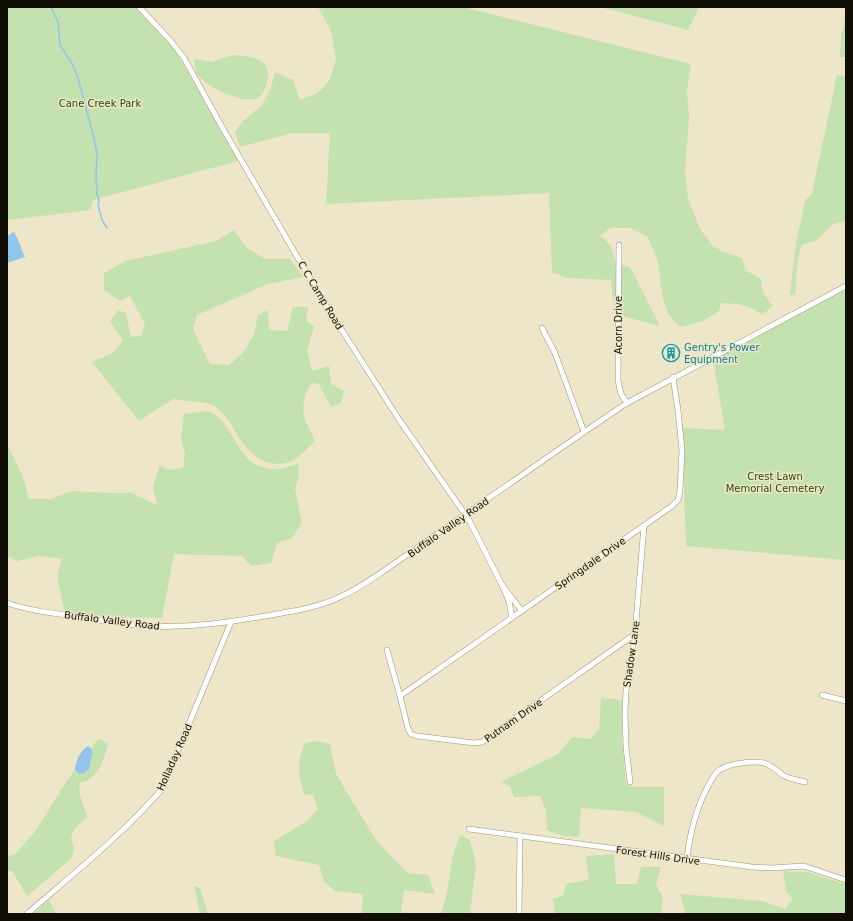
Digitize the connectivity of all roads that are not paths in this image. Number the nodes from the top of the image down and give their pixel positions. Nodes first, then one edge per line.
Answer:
1 (139, 7) edge
2 (619, 246) dead end
3 (846, 286) edge
4 (542, 328) dead end
5 (673, 377) junction
6 (627, 403) junction
7 (584, 432) junction
8 (465, 516) junction
9 (644, 526) junction
10 (502, 585) junction
11 (7, 603) edge
12 (522, 611) junction
13 (512, 618) junction
14 (231, 622) junction
15 (635, 634) junction
16 (387, 650) dead end
17 (822, 695) dead end
18 (400, 696) junction
19 (846, 701) edge
20 (630, 782) dead end
21 (805, 782) dead end
22 (469, 829) dead end
23 (520, 836) junction
24 (687, 858) junction
25 (846, 880) edge
26 (27, 914) edge
27 (519, 914) edge

1 - 8 street, C C Camp Road
2 - 6 street, Acorn Drive
3 - 5 street, Buffalo Valley Road
4 - 7 street
5 - 6 street, Buffalo Valley Road
5 - 9 street, Springdale Drive
6 - 7 street, Buffalo Valley Road
7 - 8 street, Buffalo Valley Road
8 - 10 street, C C Camp Road
8 - 14 street, Buffalo Valley Road
9 - 12 street, Springdale Drive
9 - 15 street, Shadow Lane
10 - 12 street
10 - 13 street
11 - 14 street, Buffalo Valley Road
12 - 13 street, Springdale Drive
13 - 18 street, Springdale Drive
14 - 26 street, Holladay Road
15 - 18 street, Putnam Drive
15 - 20 street, Shadow Lane
16 - 18 street, Putnam Drive
17 - 19 street
21 - 24 street
22 - 23 street, Forest Hills Drive
23 - 24 street, Forest Hills Drive
23 - 27 street
24 - 25 street, Forest Hills Drive

